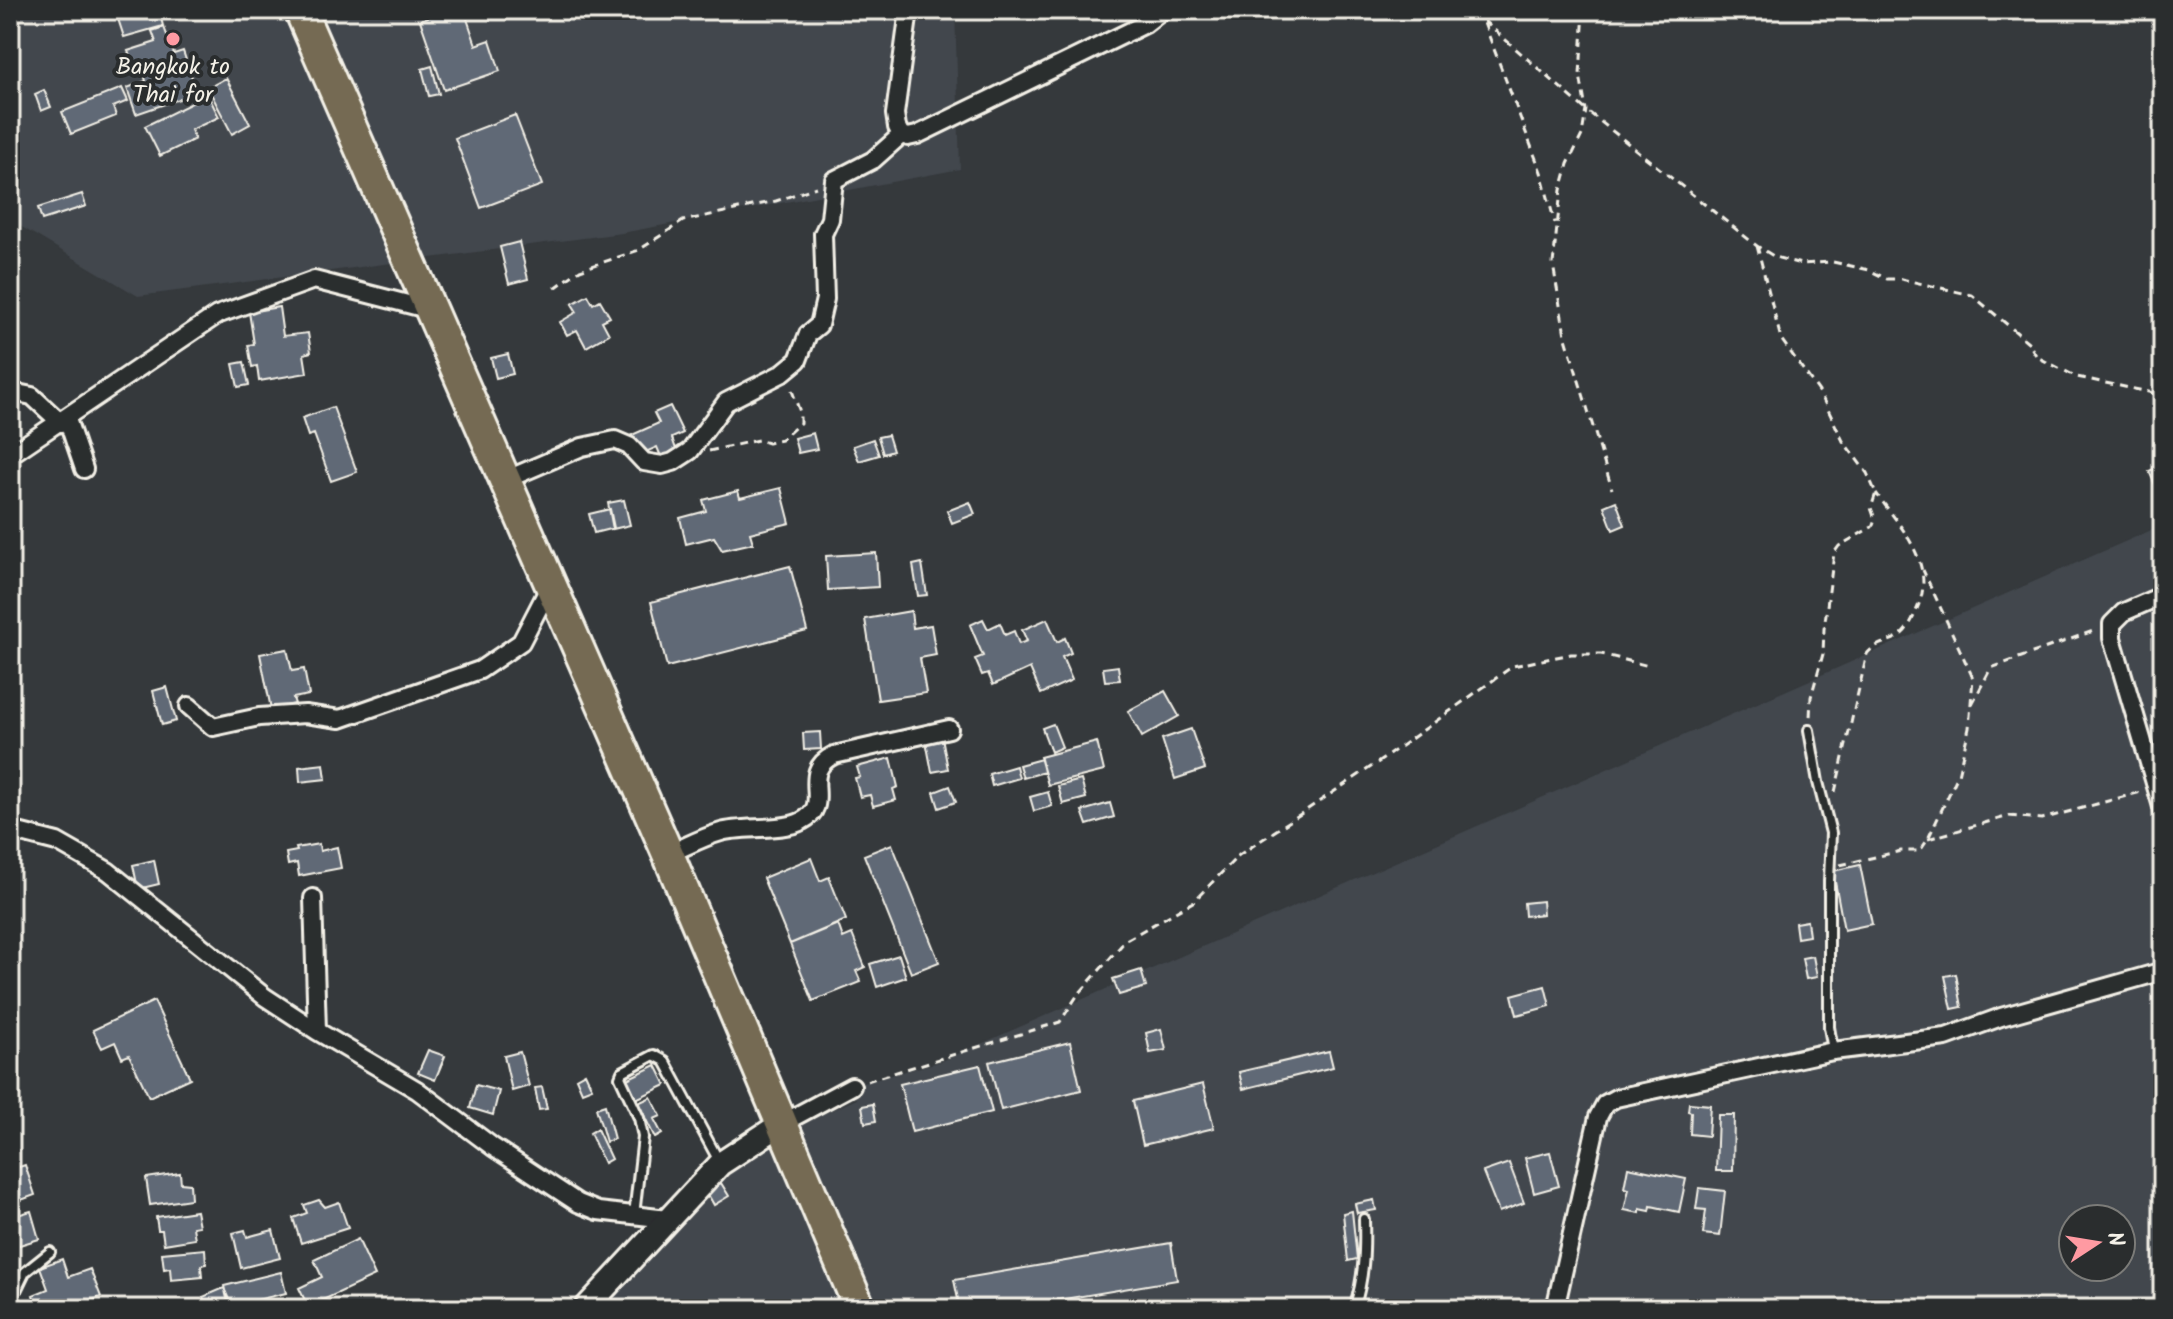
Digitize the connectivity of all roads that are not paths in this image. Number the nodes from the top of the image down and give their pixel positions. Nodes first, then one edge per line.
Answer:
1 (300, 10) edge
2 (909, 10) edge
3 (1163, 10) edge
4 (901, 135) junction
5 (431, 310) junction
6 (22, 394) dead end
7 (64, 421) junction
8 (10, 455) edge
9 (84, 469) dead end
10 (505, 480) junction
11 (551, 584) junction
12 (2163, 595) edge
13 (189, 706) dead end
14 (949, 729) dead end
15 (1809, 730) road end
16 (2163, 810) edge
17 (10, 830) edge
18 (668, 854) junction
19 (313, 898) dead end
20 (2163, 971) edge
21 (317, 1031) junction
22 (1833, 1051) junction
23 (852, 1086) road end
24 (781, 1124) junction
25 (720, 1164) junction
26 (633, 1216) junction
27 (667, 1219) junction
28 (1364, 1219) dead end
29 (50, 1252) dead end
30 (10, 1303) edge
31 (585, 1309) edge
32 (860, 1309) edge
33 (1354, 1309) edge
34 (1555, 1309) edge

1 - 5 highway
2 - 4 street
3 - 4 street
4 - 10 street
5 - 7 street
5 - 10 highway
6 - 7 street
7 - 8 street
7 - 9 street
10 - 11 highway
11 - 13 street
11 - 18 highway
12 - 16 street
14 - 18 street
15 - 22 lane
17 - 21 street
18 - 24 highway
19 - 21 street
20 - 22 street
21 - 26 street
22 - 34 street
23 - 24 street
24 - 25 street
24 - 32 highway
25 - 26 lane
25 - 27 street
26 - 27 street
27 - 31 street
28 - 33 lane
29 - 30 lane

